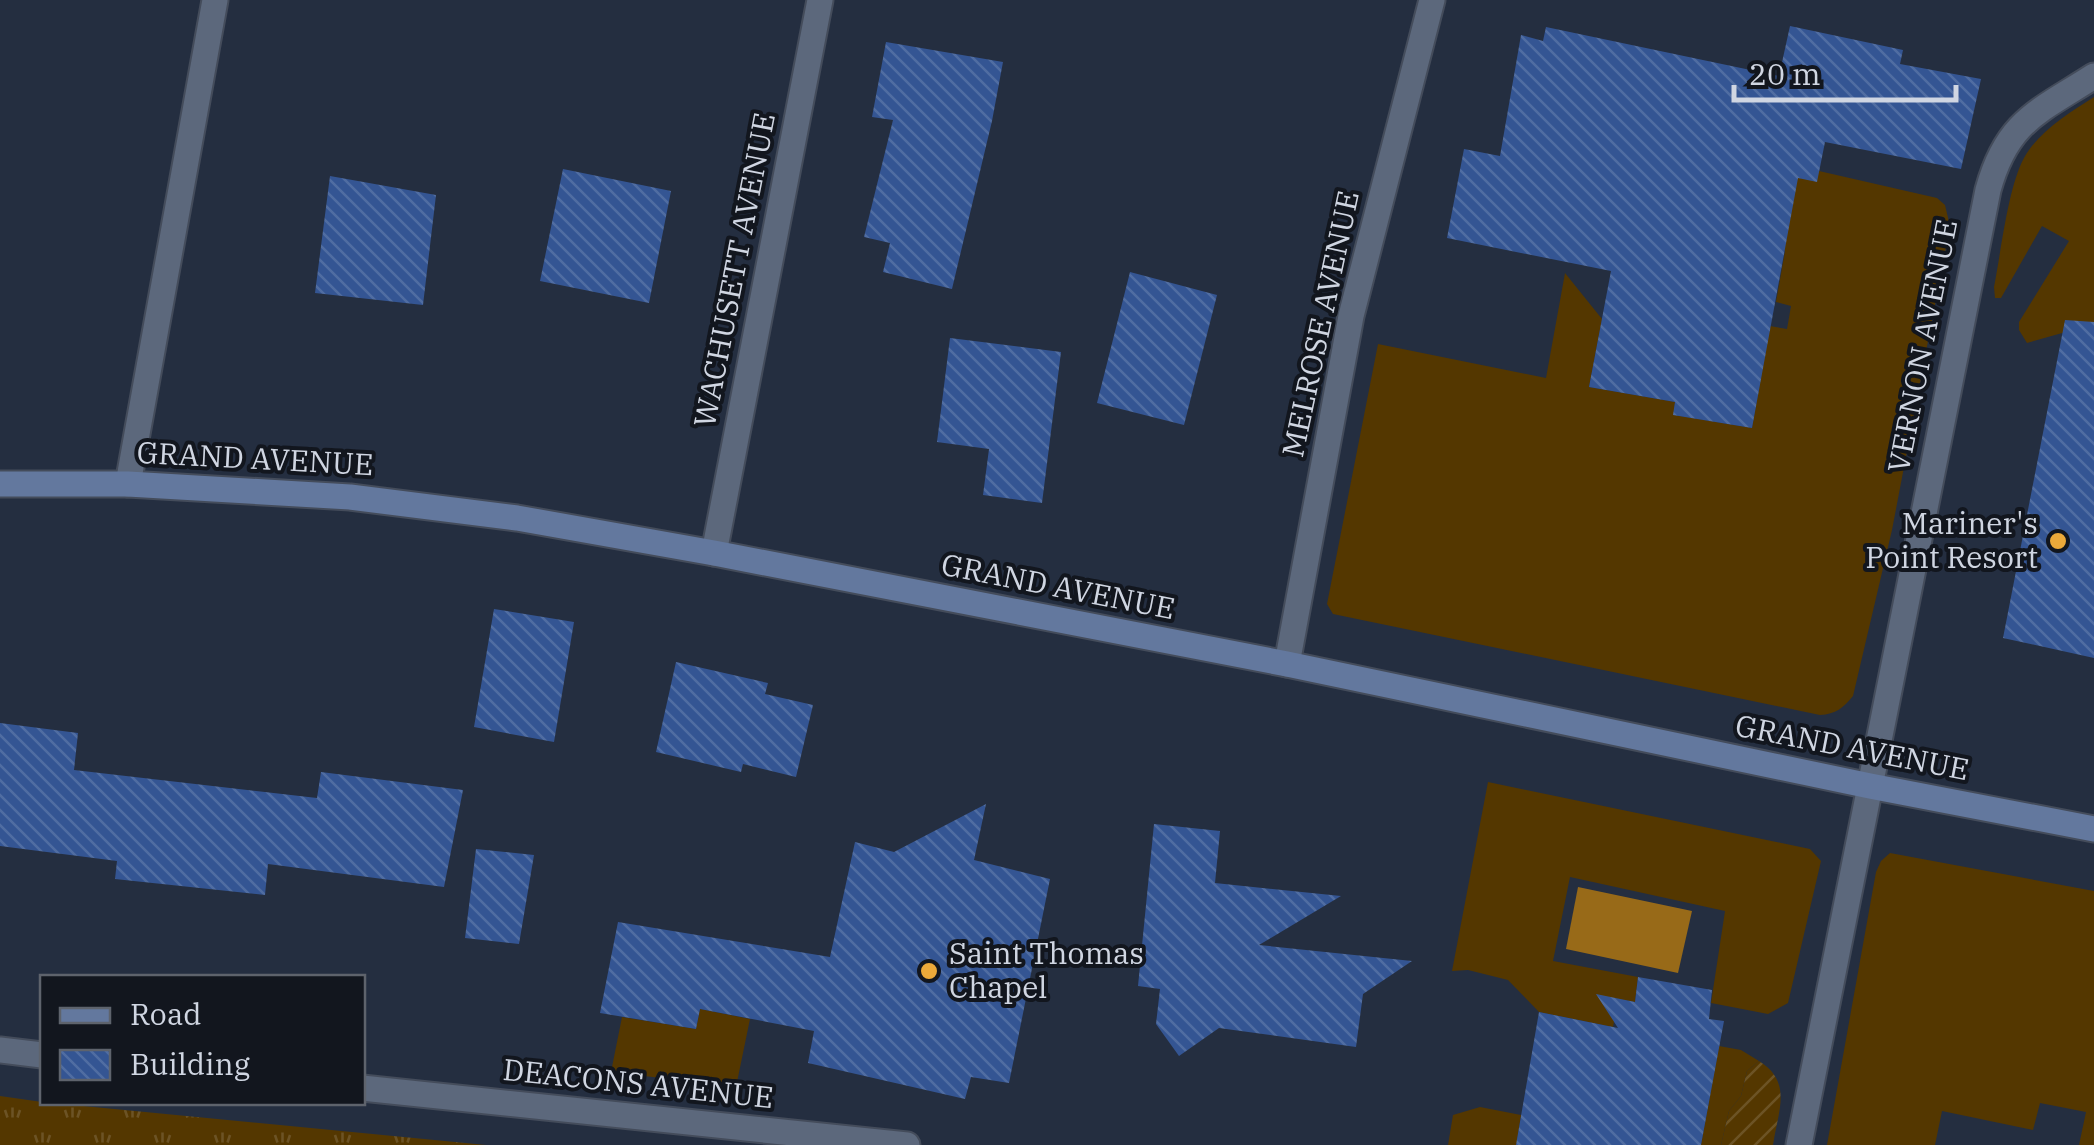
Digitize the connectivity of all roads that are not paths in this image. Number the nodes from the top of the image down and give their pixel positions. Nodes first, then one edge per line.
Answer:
1 (215, 0) edge
2 (820, 0) edge
3 (1432, 0) edge
4 (2094, 76) edge
5 (0, 484) edge
6 (128, 484) junction
7 (714, 553) junction
8 (1287, 664) junction
9 (1870, 786) junction
10 (2094, 828) edge
11 (0, 1050) edge
12 (40, 1055) edge
13 (365, 1088) edge
14 (906, 1145) edge
15 (1799, 1145) edge

1 - 6 street
2 - 7 street, WACHUSETT AVENUE
3 - 8 street, MELROSE AVENUE
4 - 9 street, VERNON AVENUE
5 - 6 main road, GRAND AVENUE
6 - 7 main road, GRAND AVENUE
7 - 8 main road, GRAND AVENUE
8 - 9 main road, GRAND AVENUE
9 - 10 main road, GRAND AVENUE
9 - 15 street, VERNON AVENUE
11 - 12 street
13 - 14 street, DEACONS AVENUE

